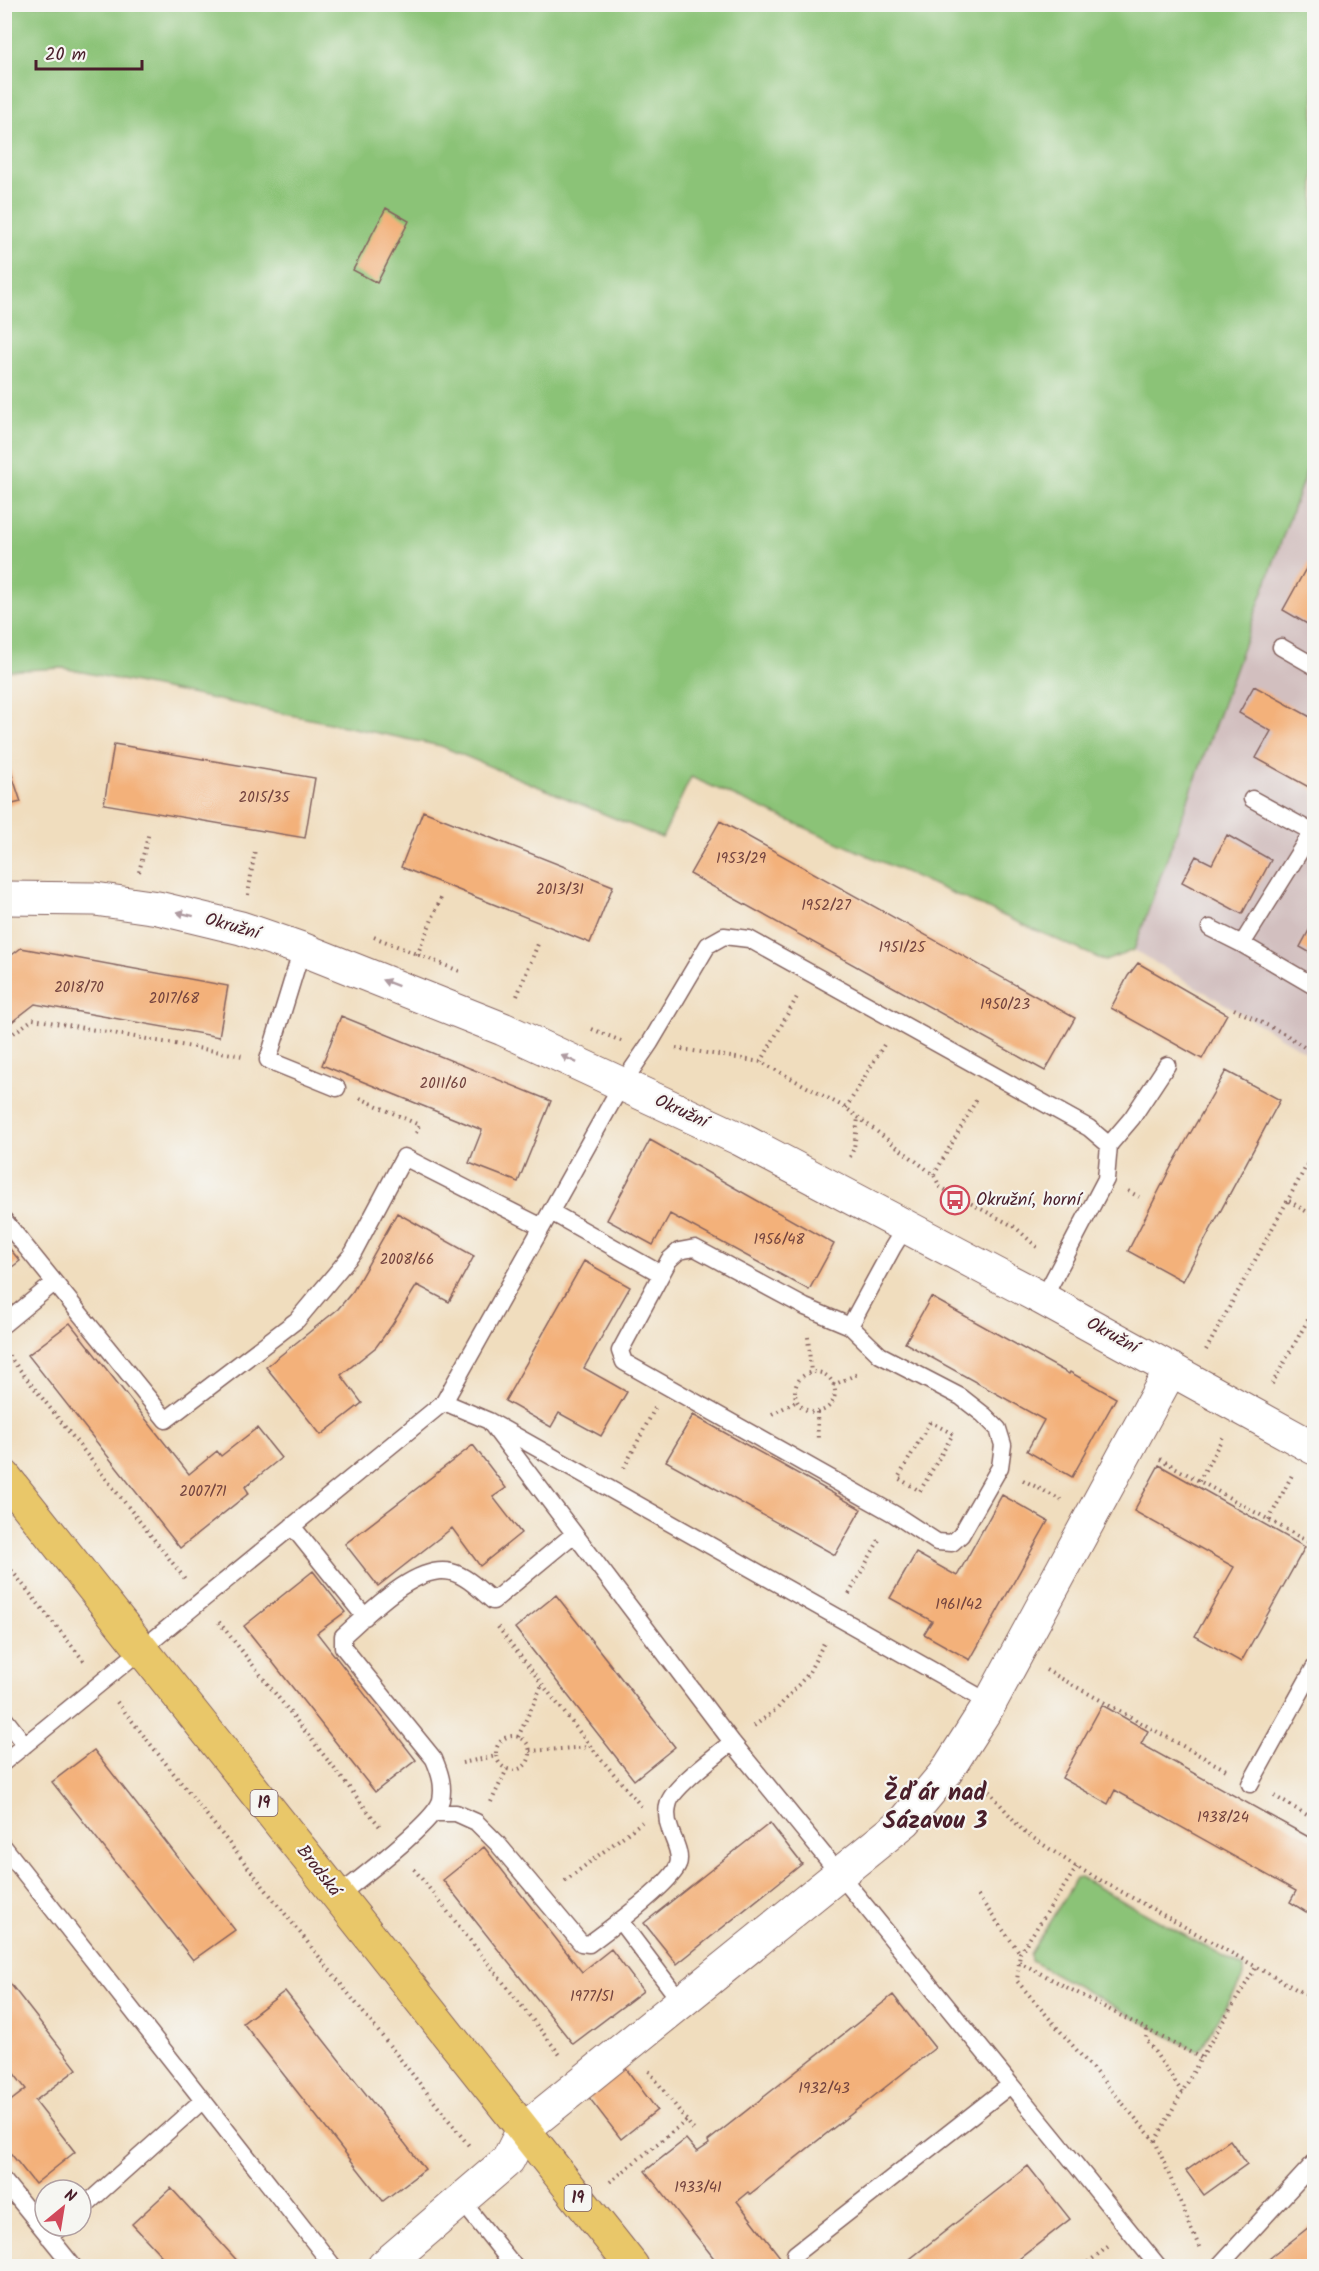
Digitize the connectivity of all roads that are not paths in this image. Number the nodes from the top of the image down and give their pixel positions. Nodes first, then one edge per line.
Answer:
1 (1281, 647) dead end
2 (1314, 666) edge
3 (1251, 799) dead end
4 (1313, 833) edge
5 (4, 898) edge
6 (1210, 928) dead end
7 (1242, 944) junction
8 (302, 949) junction
9 (1314, 986) edge
10 (1167, 1065) dead end
11 (622, 1084) junction
12 (337, 1088) road end
13 (1109, 1145) junction
14 (550, 1212) junction
15 (4, 1220) edge
16 (906, 1226) junction
17 (542, 1227) junction
18 (661, 1274) junction
19 (54, 1283) junction
20 (1043, 1299) junction
21 (4, 1324) edge
22 (850, 1326) junction
23 (1171, 1369) junction
24 (444, 1402) junction
25 (489, 1421) junction
26 (1314, 1448) edge
27 (4, 1476) edge
28 (292, 1526) junction
29 (574, 1534) junction
30 (365, 1617) junction
31 (142, 1649) junction
32 (1314, 1668) edge
33 (990, 1702) junction
34 (4, 1718) edge
35 (732, 1742) junction
36 (25, 1744) junction
37 (4, 1762) edge
38 (1250, 1784) road end
39 (435, 1813) junction
40 (4, 1847) edge
41 (839, 1875) junction
42 (338, 1896) junction
43 (620, 1921) junction
44 (681, 2002) junction
45 (1009, 2086) junction
46 (203, 2100) junction
47 (524, 2130) junction
48 (1314, 2163) edge
49 (4, 2181) edge
50 (93, 2198) edge
51 (461, 2200) junction
52 (33, 2209) edge
53 (59, 2238) edge
54 (795, 2254) dead end
55 (73, 2266) edge
56 (333, 2266) edge
57 (384, 2266) edge
58 (514, 2266) edge
59 (632, 2266) edge
60 (1158, 2266) edge
61 (1219, 2266) edge

1 - 2 lane
3 - 4 lane
4 - 7 lane
8 -> 5 street, Okružní
6 - 7 lane
7 - 9 lane
11 -> 8 street, Okružní
8 - 12 lane
10 - 13 lane
11 - 13 lane
11 - 14 lane
11 - 16 street, Okružní
13 - 20 lane
14 - 17 lane
14 - 18 lane
15 - 19 lane
16 - 20 street, Okružní
16 - 22 lane
17 - 19 lane
17 - 24 lane
18 - 22 lane
18 - 22 lane
19 - 21 lane
20 - 23 street, Okružní
23 - 26 street, Okružní
23 - 33 street
24 - 25 lane
24 - 28 lane
25 - 29 lane
25 - 33 lane
27 - 31 main road, Brodská / 19
28 - 30 lane
28 - 31 lane
29 - 30 lane
29 - 35 lane
30 - 39 lane
31 - 36 lane
31 - 42 main road, Brodská / 19
32 - 38 lane
33 - 41 street
34 - 36 lane
35 - 41 lane
35 - 43 lane
36 - 37 lane
39 - 42 lane
39 - 43 lane
40 - 46 lane
41 - 44 street
41 - 45 lane
42 - 47 main road, Brodská / 19
43 - 44 lane
44 - 47 street
45 - 54 lane
45 - 60 lane
46 - 50 lane
46 - 56 lane
47 - 51 street
47 - 59 main road, Brodská / 19
48 - 61 lane
49 - 52 lane
51 - 57 street
51 - 58 lane
53 - 55 lane

